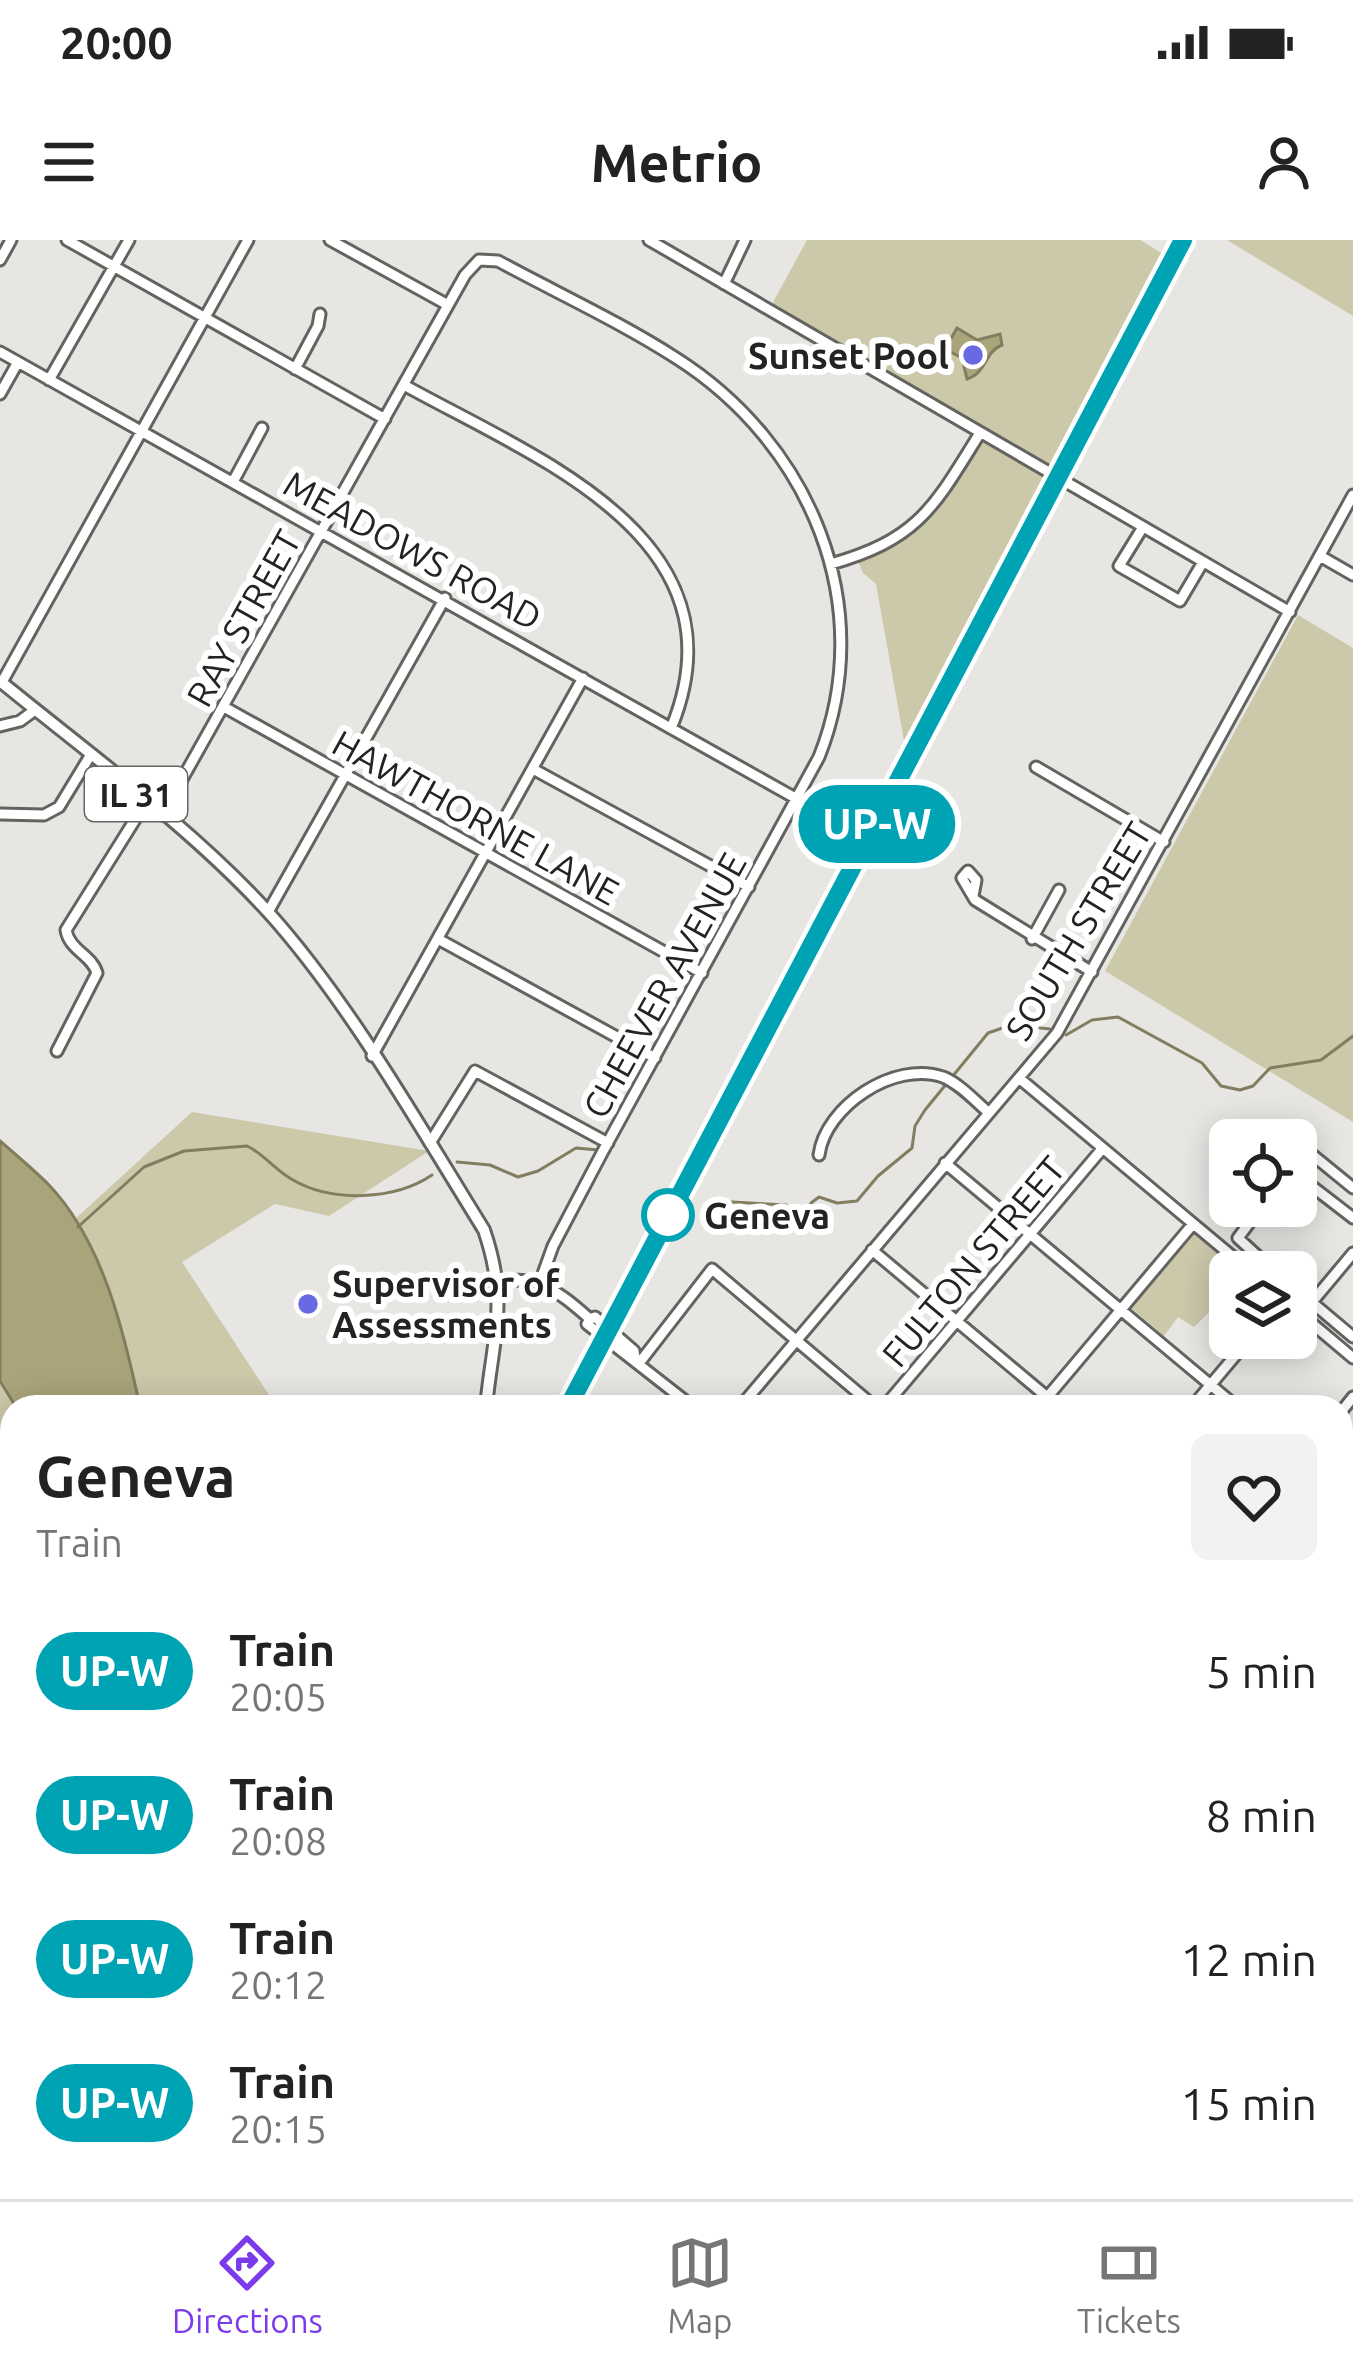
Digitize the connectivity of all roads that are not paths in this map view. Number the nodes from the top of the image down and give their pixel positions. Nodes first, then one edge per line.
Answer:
1 (11, 240) edge
2 (67, 240) edge
3 (129, 240) edge
4 (248, 240) edge
5 (330, 240) edge
6 (649, 240) edge
7 (745, 240) edge
8 (0, 260) edge
9 (479, 260) joint
10 (114, 266) junction
11 (724, 284) junction
12 (448, 305) junction
13 (320, 314) dead end
14 (205, 319) junction
15 (0, 352) edge
16 (18, 362) junction
17 (295, 369) junction
18 (49, 380) junction
19 (404, 386) junction
20 (0, 394) edge
21 (385, 419) junction
22 (262, 428) dead end
23 (143, 429) junction
24 (980, 433) junction
25 (234, 480) junction
26 (1353, 495) edge
27 (1143, 527) junction
28 (322, 532) junction
29 (1320, 556) junction
30 (1203, 562) junction
31 (831, 564) junction
32 (1353, 575) edge
33 (445, 598) junction
34 (1290, 612) junction
35 (583, 678) junction
36 (1, 682) edge
37 (224, 707) junction
38 (35, 710) junction
39 (0, 726) edge
40 (672, 726) junction
41 (90, 756) junction
42 (1036, 767) dead end
43 (533, 770) junction
44 (344, 775) junction
45 (797, 799) junction
46 (146, 802) junction
47 (0, 814) edge
48 (162, 815) junction
49 (1164, 842) junction
50 (486, 854) junction
51 (962, 878) dead end
52 (749, 887) junction
53 (1059, 890) dead end
54 (268, 912) junction
55 (1032, 939) junction
56 (438, 940) junction
57 (1092, 972) junction
58 (702, 973) junction
59 (57, 1051) dead end
60 (372, 1056) junction
61 (655, 1058) junction
62 (1019, 1078) junction
63 (988, 1112) junction
64 (430, 1143) junction
65 (608, 1143) junction
66 (1102, 1149) junction
67 (819, 1155) dead end
68 (1317, 1159) edge
69 (945, 1162) junction
70 (1353, 1188) edge
71 (1317, 1190) edge
72 (1353, 1218) edge
73 (1193, 1224) junction
74 (1246, 1227) edge
75 (1030, 1234) junction
76 (872, 1250) junction
77 (1226, 1251) edge
78 (1253, 1251) edge
79 (1353, 1253) edge
80 (498, 1281) junction
81 (540, 1282) junction
82 (1317, 1296) edge
83 (1317, 1306) edge
84 (1121, 1309) junction
85 (957, 1322) junction
86 (1317, 1327) edge
87 (1353, 1337) edge
88 (796, 1341) junction
89 (1353, 1358) edge
90 (1233, 1359) edge
91 (638, 1360) junction
92 (1211, 1385) junction
93 (488, 1395) edge
94 (679, 1395) edge
95 (750, 1395) edge
96 (865, 1395) edge
97 (891, 1395) edge
98 (1035, 1395) edge
99 (1049, 1395) edge
100 (1202, 1395) edge
101 (1223, 1395) edge

1 - 8 street
2 - 10 street
3 - 10 street
4 - 14 street
5 - 12 street
6 - 11 street
7 - 11 street
9 - 12 street, RAY STREET
9 - 31 street, CHEEVER AVENUE
10 - 14 street
10 - 18 street
11 - 24 street
12 - 19 street, RAY STREET
13 - 17 street
14 - 17 street
14 - 23 street
15 - 16 street, MEADOWS ROAD
16 - 18 street, MEADOWS ROAD
16 - 20 street
17 - 21 street
18 - 23 street, MEADOWS ROAD
19 - 21 street, RAY STREET
19 - 40 street
21 - 28 street, RAY STREET
22 - 25 street
23 - 25 street, MEADOWS ROAD
23 - 36 street
24 - 27 street
24 - 31 street
25 - 28 street, MEADOWS ROAD
26 - 29 street, SOUTH STREET
27 - 30 street
27 - 30 street
28 - 33 street, MEADOWS ROAD
28 - 37 street, RAY STREET
29 - 32 street
29 - 34 street, SOUTH STREET
30 - 34 street
31 - 45 street, CHEEVER AVENUE
33 - 35 street, MEADOWS ROAD
33 - 44 street
34 - 49 street, SOUTH STREET
35 - 40 street, MEADOWS ROAD
35 - 43 street
36 - 38 main road, IL 31
37 - 44 street, HAWTHORNE LANE
37 - 48 street, RAY STREET
38 - 39 street
38 - 41 main road, IL 31
40 - 45 street, MEADOWS ROAD
41 - 46 main road, IL 31
41 - 47 street
42 - 49 street
43 - 50 street
43 - 52 street
44 - 50 street, HAWTHORNE LANE
44 - 54 street
45 - 52 street, CHEEVER AVENUE
46 - 48 main road, IL 31
46 - 59 street
48 - 54 main road, IL 31
49 - 57 street, SOUTH STREET
50 - 56 street
50 - 58 street, HAWTHORNE LANE
51 - 55 street
52 - 58 street, CHEEVER AVENUE
53 - 55 street
54 - 60 main road, IL 31
55 - 57 street
56 - 60 street
56 - 61 street
57 - 62 street, SOUTH STREET
58 - 61 street, CHEEVER AVENUE
60 - 64 main road, IL 31
61 - 65 street, CHEEVER AVENUE
62 - 63 street, SOUTH STREET
62 - 66 street
63 - 67 street
63 - 69 street, SOUTH STREET
64 - 65 street
64 - 80 main road, IL 31
65 - 81 street, CHEEVER AVENUE
66 - 73 street
66 - 75 street, FULTON STREET
68 - 70 street
69 - 75 street
69 - 76 street, SOUTH STREET
71 - 72 street
73 - 77 street
73 - 84 street
74 - 78 street
75 - 84 street
75 - 85 street, FULTON STREET
76 - 85 street
76 - 88 street, SOUTH STREET
79 - 82 street
80 - 81 street
80 - 93 main road, IL 31
81 - 91 street
83 - 87 street
84 - 92 street
84 - 99 street
85 - 97 street, FULTON STREET
85 - 98 street
86 - 89 street
88 - 91 street
88 - 95 street, SOUTH STREET
88 - 96 street
90 - 92 street
91 - 94 street
92 - 100 street
92 - 101 street

